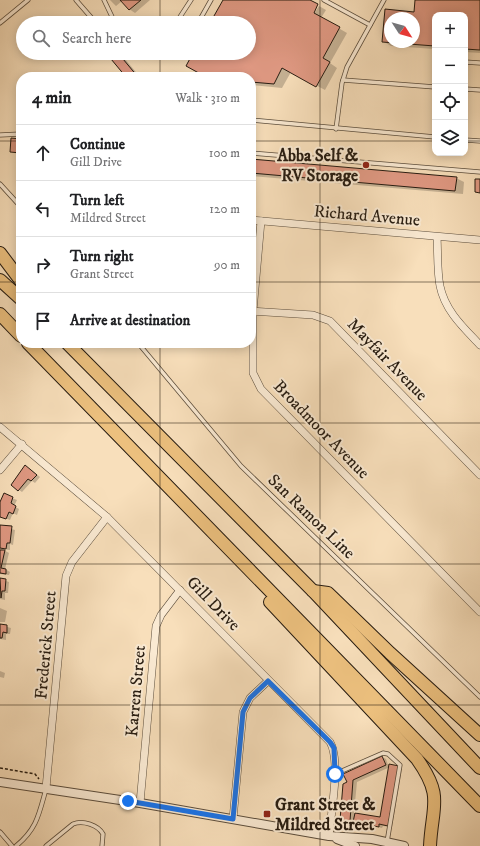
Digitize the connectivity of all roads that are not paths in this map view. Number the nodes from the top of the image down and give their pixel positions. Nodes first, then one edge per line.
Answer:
1 (28, 0) edge
2 (76, 0) edge
3 (104, 0) edge
4 (191, 0) edge
5 (212, 0) edge
6 (324, 0) edge
7 (384, 0) edge
8 (90, 16) edge
9 (112, 16) edge
10 (181, 16) edge
11 (202, 16) edge
12 (0, 23) edge
13 (370, 25) junction
14 (468, 62) edge
15 (480, 63) edge
16 (343, 80) junction
17 (432, 87) edge
18 (468, 89) edge
19 (480, 90) edge
20 (256, 121) edge
21 (336, 129) junction
22 (16, 134) edge
23 (0, 135) edge
24 (432, 137) edge
25 (468, 140) edge
26 (480, 141) edge
27 (256, 153) edge
28 (480, 172) edge
29 (0, 184) edge
30 (16, 202) edge
31 (256, 220) edge
32 (261, 221) junction
33 (437, 237) junction
34 (480, 240) edge
35 (0, 253) edge
36 (256, 271) edge
37 (16, 274) edge
38 (0, 280) edge
39 (16, 294) edge
40 (256, 311) edge
41 (0, 314) edge
42 (16, 331) edge
43 (480, 345) edge
44 (33, 348) edge
45 (72, 348) edge
46 (142, 348) edge
47 (253, 348) edge
48 (0, 427) edge
49 (22, 444) junction
50 (0, 470) edge
51 (480, 475) edge
52 (107, 517) junction
53 (232, 552) junction
54 (180, 590) junction
55 (313, 591) junction
56 (480, 612) edge
57 (268, 681) junction
58 (480, 697) edge
59 (480, 735) edge
60 (480, 768) edge
61 (335, 774) junction
62 (0, 782) edge
63 (46, 788) junction
64 (140, 803) junction
65 (480, 806) edge
66 (233, 819) junction
67 (0, 832) edge
68 (329, 836) junction
69 (387, 842) junction
70 (12, 846) edge
71 (16, 846) edge
72 (46, 846) edge
73 (102, 846) edge
74 (356, 846) edge
75 (404, 846) edge
76 (430, 846) edge

1 - 12 lane
2 - 8 lane
3 - 9 lane
4 - 10 lane
5 - 11 lane
6 - 13 lane
7 - 13 lane
13 - 16 lane
14 - 15 lane
16 - 17 lane
16 - 21 lane
18 - 19 lane
20 - 21 lane
21 - 24 lane
22 - 23 lane
25 - 26 lane
27 - 28 lane
29 - 30 lane
31 - 32 street, Richard Avenue
32 - 33 street, Richard Avenue
32 - 36 street, Broadmoor Avenue
33 - 34 street, Richard Avenue
33 - 43 street
35 - 37 highway
38 - 39 highway
40 - 51 street, Mayfair Avenue
41 - 42 highway
44 - 53 highway
45 - 55 highway
46 - 58 lane, San Ramon Line
47 - 56 street, Broadmoor Avenue
48 - 49 street, Gill Drive
49 - 50 street
49 - 52 street, Gill Drive
52 - 54 street, Gill Drive
52 - 63 street, Frederick Street
53 - 65 highway
53 - 76 highway
54 - 57 street, Gill Drive
54 - 64 street, Karren Street
55 - 59 highway
55 - 60 highway
57 - 61 street, Gill Drive
57 - 66 street
61 - 68 street, Gill Drive
61 - 69 lane
62 - 63 street
63 - 64 street
63 - 71 lane
64 - 66 street
66 - 68 street
67 - 70 lane
68 - 69 street
68 - 74 street
69 - 75 street
72 - 73 lane

